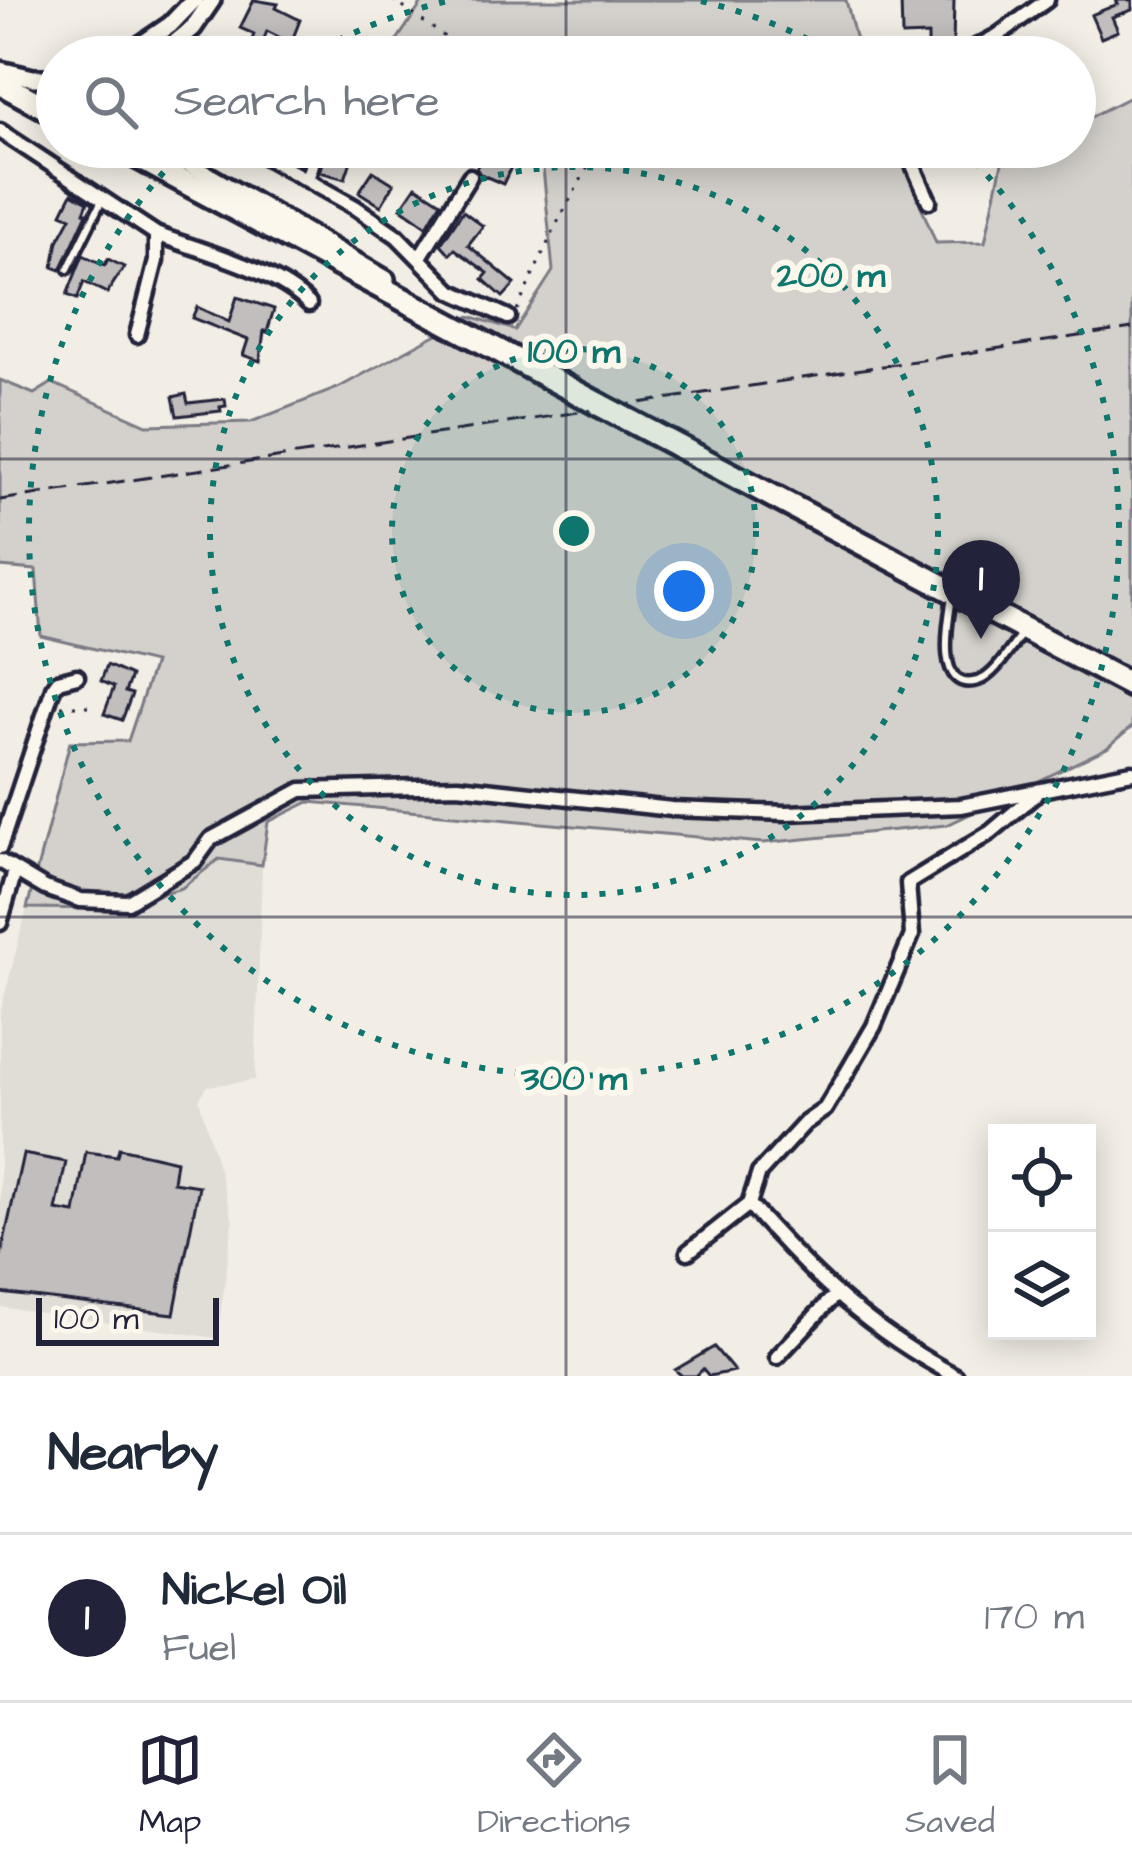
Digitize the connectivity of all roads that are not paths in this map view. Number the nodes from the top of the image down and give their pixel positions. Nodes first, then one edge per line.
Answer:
1 (194, 0) edge
2 (212, 0) edge
3 (1047, 0) edge
4 (154, 36) edge
5 (183, 36) edge
6 (997, 36) edge
7 (0, 70) edge
8 (36, 78) edge
9 (0, 83) edge
10 (36, 103) edge
11 (0, 131) edge
12 (36, 155) edge
13 (56, 168) edge
14 (158, 168) edge
15 (196, 168) edge
16 (286, 168) edge
17 (311, 168) edge
18 (914, 168) edge
19 (470, 176) dead end
20 (307, 180) junction
21 (103, 199) junction
22 (929, 201) dead end
23 (156, 234) junction
24 (420, 256) junction
25 (68, 269) dead end
26 (309, 304) dead end
27 (508, 317) road end
28 (137, 335) dead end
29 (485, 342) junction
30 (952, 593) junction
31 (1024, 631) junction
32 (77, 676) dead end
33 (1132, 686) edge
34 (1132, 772) edge
35 (1040, 791) junction
36 (0, 847) edge
37 (0, 861) edge
38 (15, 871) junction
39 (0, 923) edge
40 (749, 1204) junction
41 (688, 1252) dead end
42 (836, 1294) junction
43 (777, 1357) dead end
44 (956, 1376) edge

1 - 4 street
2 - 5 street
3 - 6 street
7 - 8 street
9 - 10 highway
11 - 12 street
13 - 21 street
14 - 29 highway
15 - 29 street
16 - 20 street
17 - 20 street
18 - 22 street
19 - 24 street
20 - 24 street
21 - 23 street
21 - 25 lane
23 - 26 street
23 - 28 street
24 - 27 street
29 - 30 highway, bridge
30 - 31 highway
30 - 31 lane
31 - 33 highway
32 - 36 street
34 - 35 street
35 - 38 street
35 - 40 street
37 - 38 street
38 - 39 street
40 - 41 street
40 - 42 street
42 - 43 street
42 - 44 street

